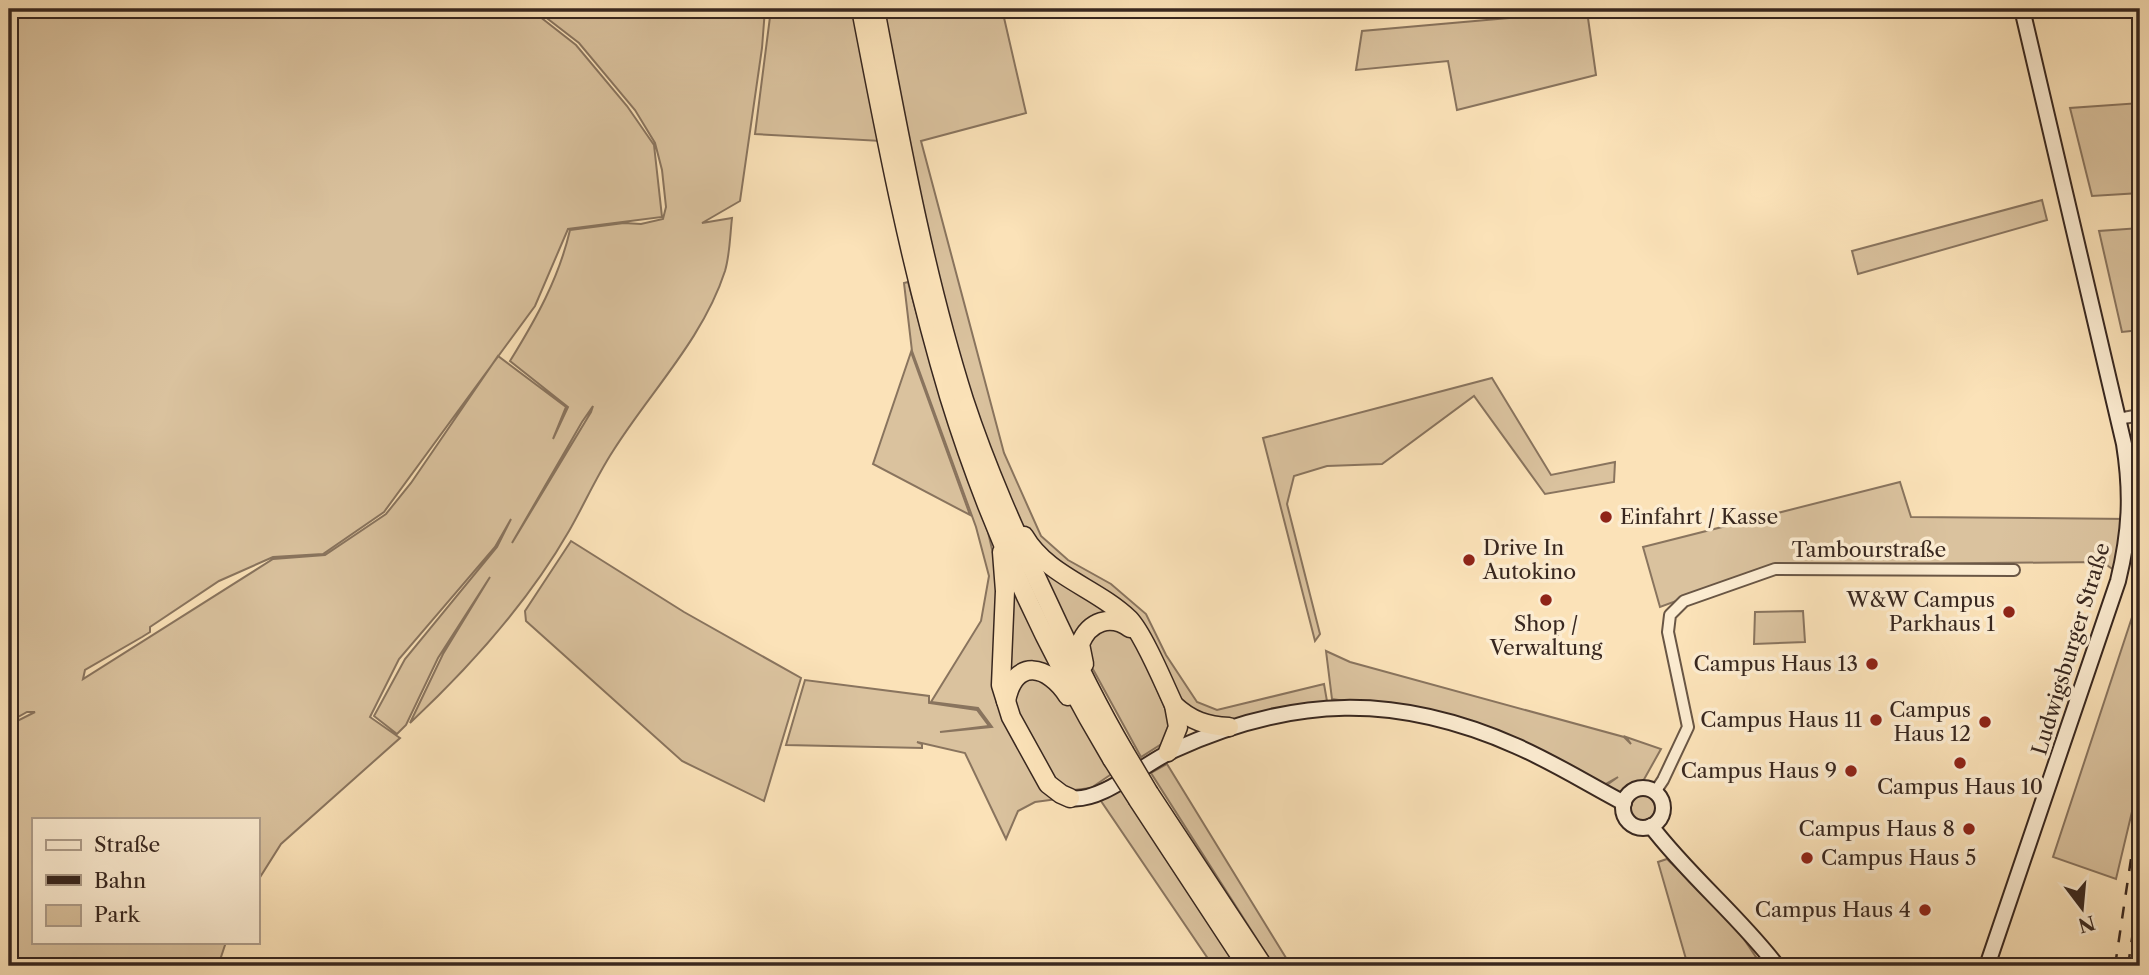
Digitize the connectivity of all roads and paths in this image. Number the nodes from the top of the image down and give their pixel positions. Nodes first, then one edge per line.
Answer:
1 (861, 9) edge
2 (875, 9) edge
3 (2022, 9) edge
4 (2140, 415) edge
5 (2118, 419) junction
6 (1000, 500) junction
7 (1000, 537) junction
8 (2014, 570) dead end
9 (1139, 634) junction
10 (1006, 701) junction
11 (1174, 705) junction
12 (1089, 706) junction
13 (1229, 727) junction
14 (1168, 752) junction
15 (1655, 792) junction
16 (1144, 797) junction
17 (1070, 798) joint
18 (1624, 803) junction
19 (1651, 826) junction
20 (1247, 966) edge
21 (1264, 966) edge
22 (1777, 966) edge
23 (1987, 966) edge

1 - 7 highway
2 - 6 highway
3 - 5 main road, Ludwigsburger Straße
4 - 5 street
5 - 23 main road, Ludwigsburger Straße
6 - 9 highway
6 - 12 highway
7 - 10 highway
7 - 12 highway
8 - 15 street, Tambourstraße
9 - 11 highway
9 - 12 highway
10 - 12 highway
10 - 17 highway
11 - 13 highway
11 - 14 highway
12 - 16 highway, bridge
13 - 14 main road
13 - 18 main road
14 - 17 main road
15 - 18 main road
15 - 19 main road
16 - 20 highway
16 - 21 highway
18 - 19 main road
19 - 22 main road

